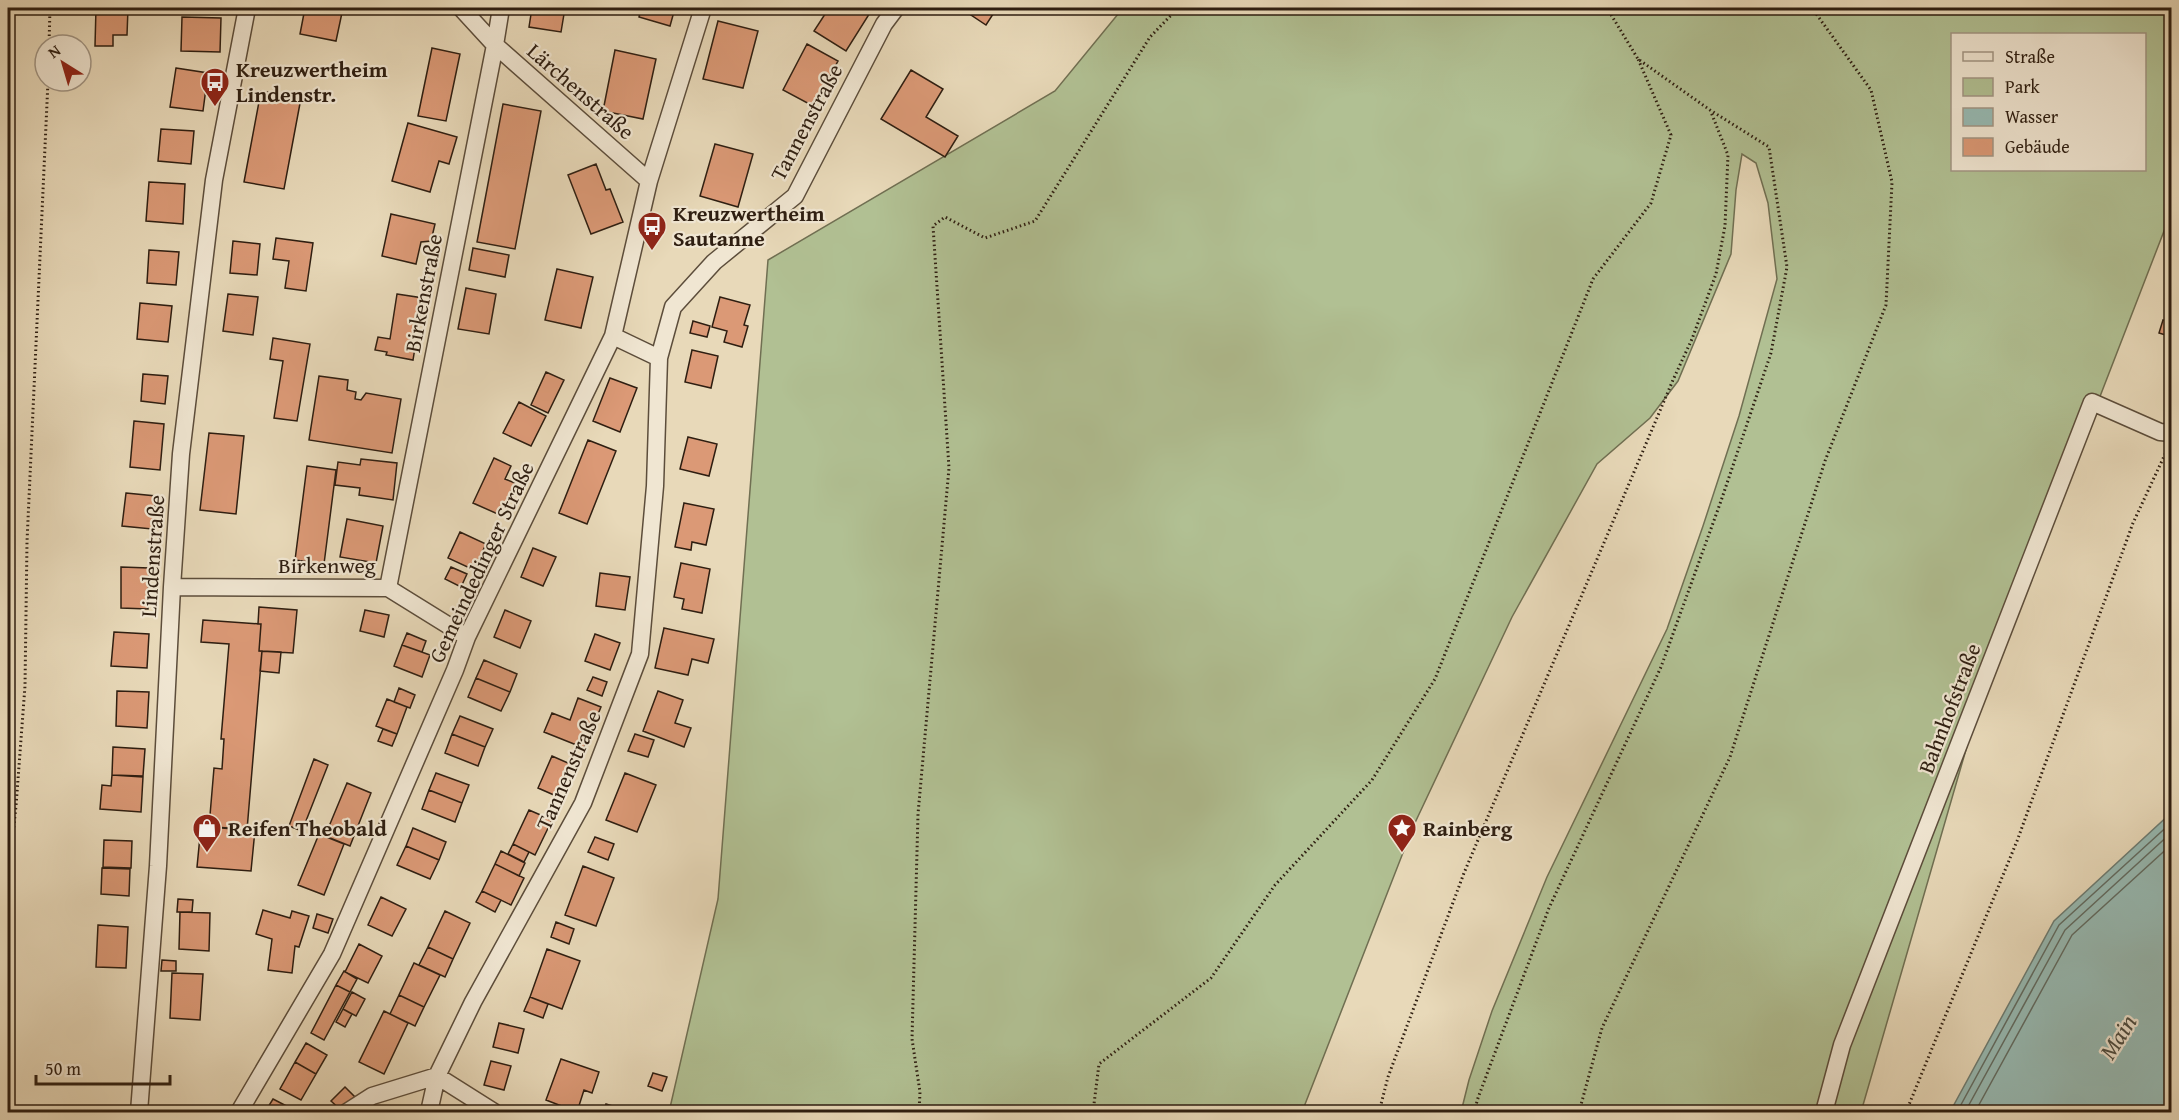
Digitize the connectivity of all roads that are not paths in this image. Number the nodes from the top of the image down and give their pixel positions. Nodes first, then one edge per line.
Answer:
1 (247, 8) edge
2 (461, 8) edge
3 (501, 8) edge
4 (703, 8) edge
5 (896, 8) edge
6 (495, 45) junction
7 (649, 181) junction
8 (613, 336) junction
9 (659, 358) junction
10 (2172, 433) edge
11 (172, 587) junction
12 (388, 588) junction
13 (467, 637) junction
14 (437, 1076) junction
15 (139, 1113) edge
16 (239, 1113) edge
17 (347, 1113) edge
18 (429, 1113) edge
19 (494, 1113) edge
20 (1824, 1113) edge

1 - 11 street, Lindenstraße
2 - 6 street, Lärchenstraße
3 - 6 street, Birkenstraße
4 - 7 street, Gemeindedinger Straße
5 - 9 street, Tannenstraße
6 - 7 street, Lärchenstraße
6 - 12 street, Birkenstraße
7 - 8 street, Gemeindedinger Straße
8 - 9 street
8 - 13 street, Gemeindedinger Straße
9 - 14 street, Tannenstraße
10 - 20 street, Bahnhofstraße
11 - 12 street, Birkenweg
11 - 15 street, Lindenstraße
12 - 13 street, Birkenweg
13 - 16 street, Gemeindedinger Straße
14 - 17 street
14 - 18 street, Tannenstraße
14 - 19 street

